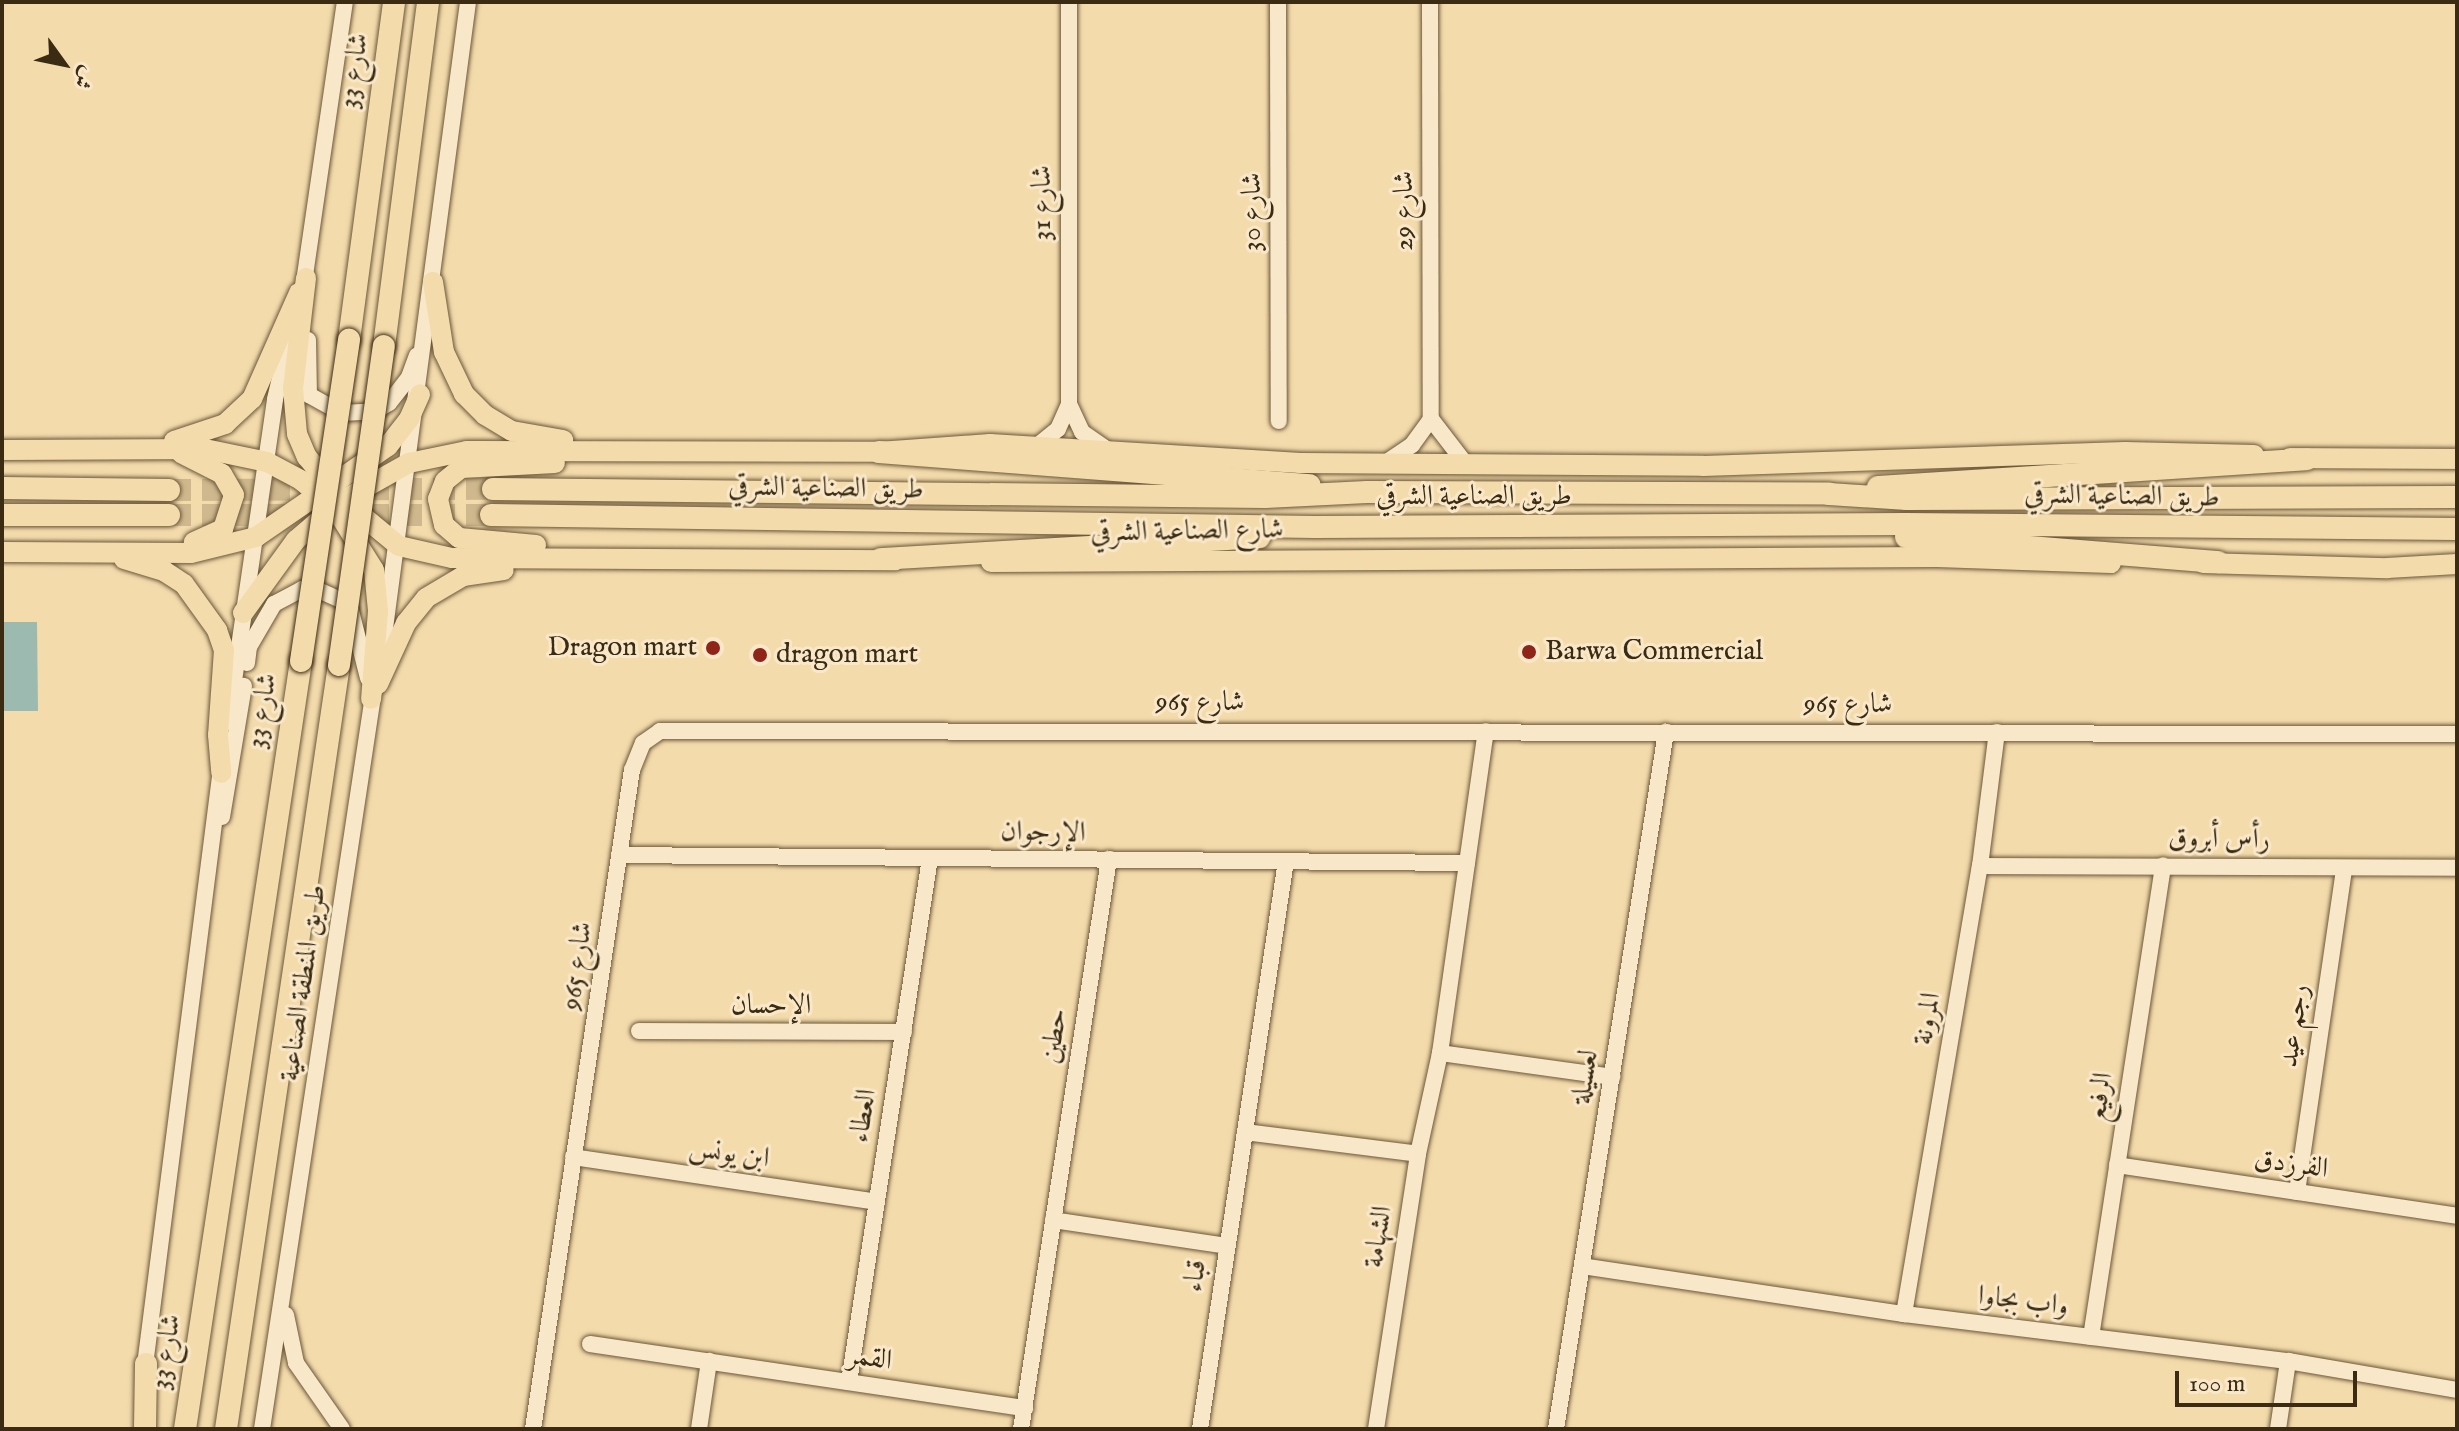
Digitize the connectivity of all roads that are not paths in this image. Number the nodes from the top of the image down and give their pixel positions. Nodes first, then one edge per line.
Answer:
1 (345, 2) edge
2 (394, 2) edge
3 (428, 2) edge
4 (1069, 2) edge
5 (1278, 2) edge
6 (1430, 2) edge
7 (468, 3) edge
8 (306, 278) junction
9 (433, 282) junction
10 (427, 327) junction
11 (420, 394) junction
12 (1069, 404) junction
13 (1431, 419) junction
14 (1279, 421) dead end
15 (1037, 446) junction
16 (146, 448) junction
17 (170, 448) junction
18 (1106, 449) junction
19 (2, 450) edge
20 (659, 452) junction
21 (879, 452) junction
22 (2306, 459) junction
23 (2457, 459) edge
24 (267, 462) junction
25 (409, 463) junction
26 (1465, 463) junction
27 (1384, 464) junction
28 (2, 488) edge
29 (493, 489) tunnel mouth
30 (169, 490) tunnel mouth
31 (1367, 492) junction
32 (1829, 494) junction
33 (332, 497) junction
34 (2457, 497) edge
35 (2, 515) edge
36 (169, 515) tunnel mouth
37 (491, 515) tunnel mouth
38 (1829, 526) junction
39 (1315, 527) junction
40 (2457, 529) edge
41 (256, 537) junction
42 (2, 541) edge
43 (399, 546) junction
44 (2, 552) edge
45 (93, 553) junction
46 (652, 558) junction
47 (881, 559) junction
48 (2218, 562) junction
49 (2457, 564) edge
50 (243, 613) junction
51 (371, 699) junction
52 (1486, 731) junction
53 (1666, 732) junction
54 (1997, 732) junction
55 (2457, 734) edge
56 (221, 773) junction
57 (213, 840) junction
58 (619, 855) junction
59 (930, 858) junction
60 (1109, 859) junction
61 (1286, 861) junction
62 (1467, 863) junction
63 (2163, 865) junction
64 (1980, 866) junction
65 (2344, 868) junction
66 (2457, 868) edge
67 (639, 1031) dead end
68 (904, 1032) junction
69 (1440, 1053) junction
70 (1612, 1077) junction
71 (1245, 1132) junction
72 (1418, 1154) junction
73 (573, 1157) junction
74 (2117, 1165) junction
75 (2297, 1192) junction
76 (877, 1202) junction
77 (2457, 1216) edge
78 (1053, 1220) junction
79 (1227, 1246) junction
80 (1582, 1266) junction
81 (283, 1298) junction
82 (1904, 1314) junction
83 (2091, 1337) junction
84 (590, 1344) dead end
85 (709, 1361) junction
86 (2288, 1361) junction
87 (146, 1364) junction
88 (849, 1382) junction
89 (2457, 1390) edge
90 (1025, 1408) junction
91 (134, 1429) edge
92 (145, 1429) edge
93 (185, 1429) edge
94 (226, 1429) edge
95 (262, 1429) edge
96 (342, 1429) edge
97 (533, 1429) edge
98 (699, 1429) edge
99 (1021, 1429) edge
100 (1200, 1429) edge
101 (1376, 1429) edge
102 (1556, 1429) edge
103 (2278, 1429) edge

1 - 8 street, شارع 33
2 - 93 highway, شارع 33, bridge
3 - 94 highway, bridge
4 - 12 street, شارع 31
5 - 14 street, شارع 30
6 - 13 street, شارع 29
7 - 9 street
8 - 10 street
8 - 16 main road
8 - 24 street, شارع 33
8 - 33 main road
9 - 10 street
9 - 20 main road
10 - 11 street
11 - 25 street
11 - 33 main road
12 - 15 street
12 - 18 street
13 - 26 street
13 - 27 street
15 - 18 main road, طريق الصناعية الشرقي
15 - 21 main road, طريق الصناعية الشرقي
16 - 17 main road
16 - 19 main road
17 - 24 main road
17 - 42 main road
18 - 27 main road, طريق الصناعية الشرقي
20 - 21 main road, طريق الصناعية الشرقي
20 - 25 main road
20 - 46 main road
21 - 31 highway
22 - 23 main road, طريق الصناعية الشرقي
22 - 26 main road, طريق الصناعية الشرقي
22 - 32 highway
24 - 33 main road
24 - 41 street, شارع 33
25 - 33 main road
25 - 43 street
26 - 27 main road, طريق الصناعية الشرقي
28 - 30 highway
29 - 31 highway, طريق الصناعية الشرقي
31 - 32 highway, طريق الصناعية الشرقي
32 - 34 highway, طريق الصناعية الشرقي
33 - 41 main road
33 - 43 main road
33 - 50 main road
33 - 51 main road
35 - 36 highway
37 - 39 highway, طريق الصناعية الشرقي
38 - 39 highway, طريق الصناعية الشرقي
38 - 40 highway, طريق الصناعية الشرقي
38 - 48 highway
39 - 47 highway
41 - 45 main road
41 - 50 street, شارع 33
43 - 46 main road
43 - 51 street, طريق المنطقة الصناعية
44 - 45 main road
45 - 56 main road
46 - 47 main road
46 - 51 main road
47 - 48 main road, شارع الصناعية الشرقي
48 - 49 main road
50 - 56 street, شارع 33
51 - 57 street
51 - 81 street, طريق المنطقة الصناعية
52 - 53 street, شارع 965
52 - 58 street, شارع 965
52 - 62 street, الشهامة
53 - 54 street, شارع 965
53 - 70 street, لعسيلة
54 - 55 street, شارع 965
54 - 64 street, المرونة
56 - 57 street, شارع 33
57 - 87 street
58 - 59 street, الإرجوان
58 - 73 street, شارع 965
59 - 60 street, الإرجوان
59 - 68 street, العطاء
60 - 61 street, الإرجوان
60 - 78 street, حطين
61 - 62 street, الإرجوان
61 - 71 street, قباء
62 - 69 street, الشهامة
63 - 64 street, رأس أبروق
63 - 65 street, رأس أبروق
63 - 74 street, الرفيع
64 - 82 street, المرونة
65 - 66 street, رأس أبروق
65 - 75 street, رجم عيد
67 - 68 street, الإحسان
68 - 76 street, العطاء
69 - 70 street
69 - 72 street, الشهامة
70 - 80 street, لعسيلة
71 - 72 street
71 - 79 street, قباء
72 - 101 street, الشهامة
73 - 76 street, ابن يونس
73 - 97 street, شارع 965
74 - 75 street, الفرزدق
74 - 83 street, الرفيع
75 - 77 street, الفرزدق
76 - 88 street, العطاء
78 - 79 street
78 - 90 street, حطين
79 - 100 street, قباء
80 - 82 street, واب بجاوا
80 - 102 street, لعسيلة
81 - 95 street, طريق المنطقة الصناعية
81 - 96 street
82 - 83 street, واب بجاوا
83 - 86 street, واب بجاوا
84 - 85 street, القمر
85 - 88 street, القمر
85 - 98 street
86 - 89 street, واب بجاوا
86 - 103 street
87 - 91 street
87 - 92 highway
88 - 90 street, القمر
90 - 99 street, حطين

